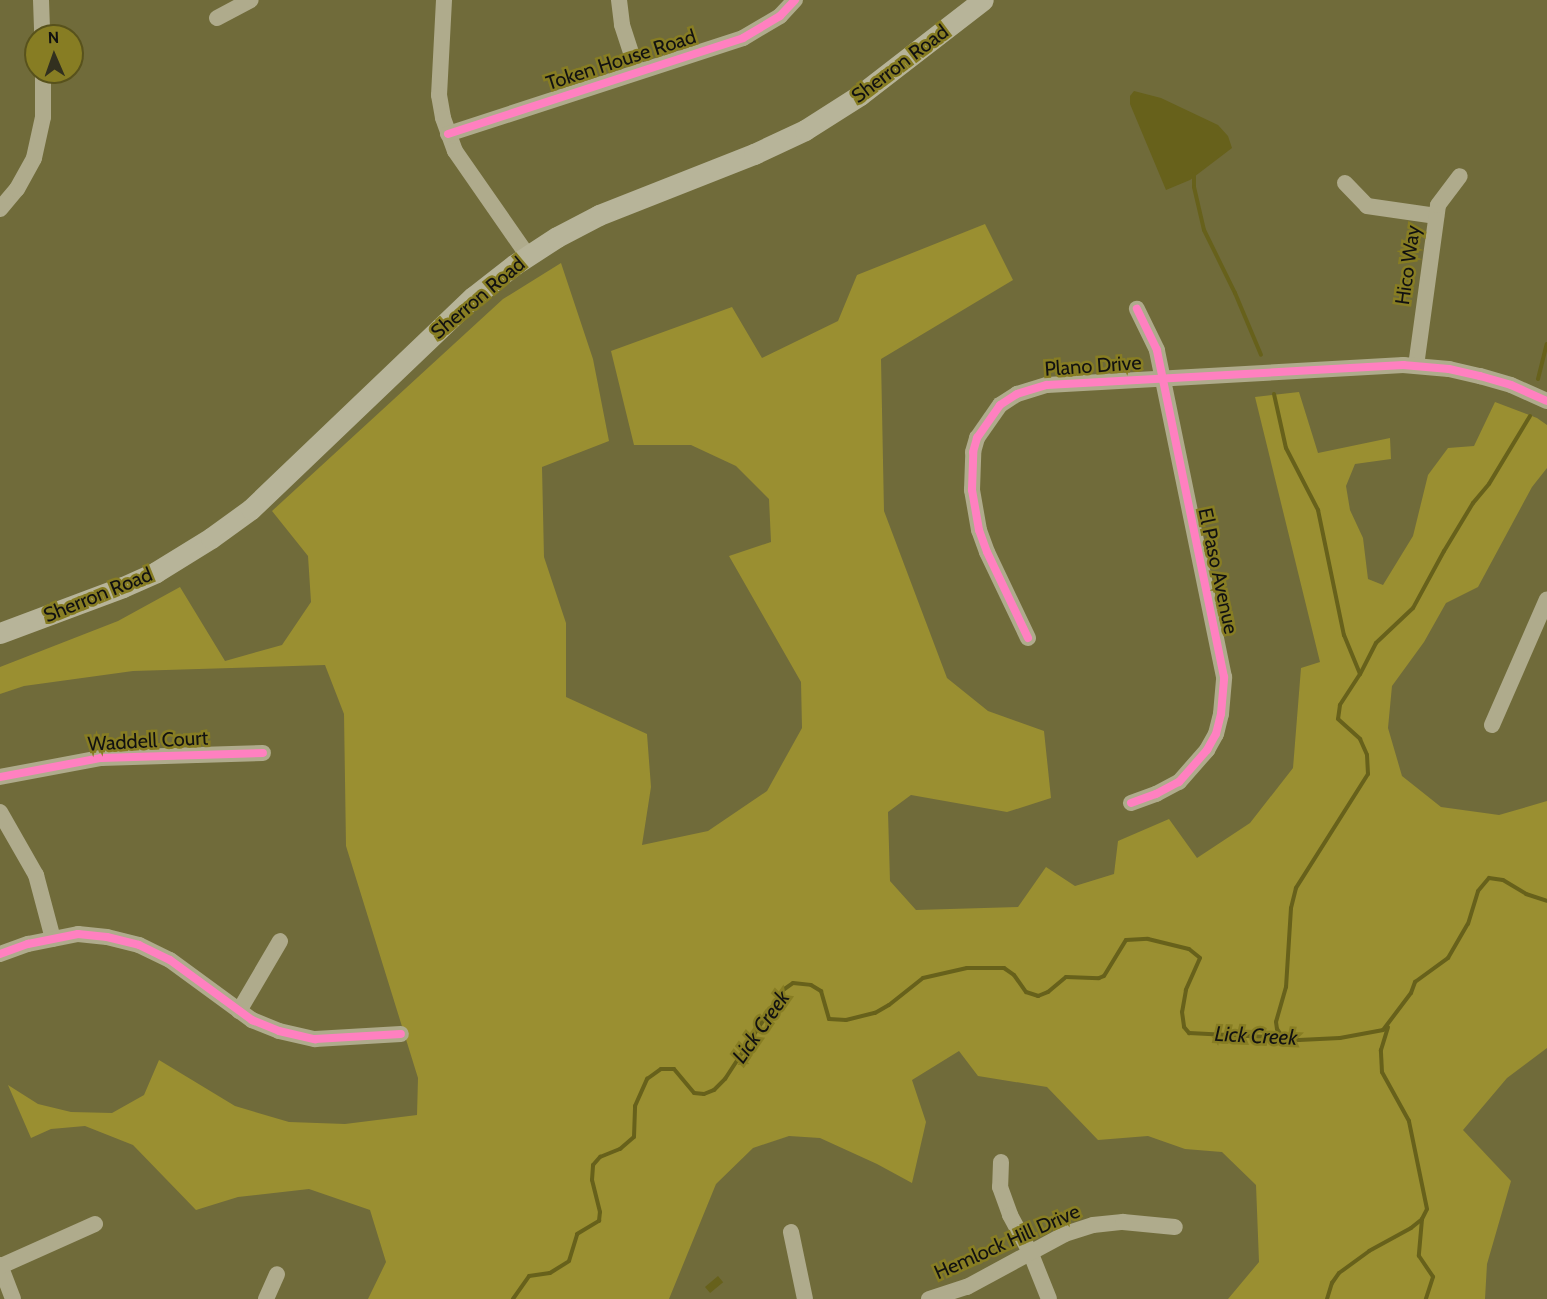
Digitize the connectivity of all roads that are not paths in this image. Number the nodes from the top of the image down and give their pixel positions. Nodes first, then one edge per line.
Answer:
1 (41, 0) edge
2 (251, 0) edge
3 (444, 0) edge
4 (619, 0) edge
5 (795, 0) edge
6 (983, 0) edge
7 (217, 18) dead end
8 (42, 24) edge
9 (637, 71) junction
10 (43, 84) edge
11 (448, 134) junction
12 (1460, 176) dead end
13 (1345, 183) dead end
14 (0, 209) edge
15 (1436, 216) junction
16 (528, 256) junction
17 (1137, 309) dead end
18 (1416, 366) junction
19 (1162, 378) junction
20 (1547, 401) edge
21 (1547, 598) edge
22 (0, 633) edge
23 (1028, 638) dead end
24 (1492, 725) dead end
25 (263, 753) dead end
26 (0, 777) edge
27 (1131, 803) dead end
28 (0, 812) edge
29 (53, 939) junction
30 (280, 941) dead end
31 (0, 954) edge
32 (239, 1011) junction
33 (401, 1034) dead end
34 (1001, 1162) dead end
35 (95, 1224) dead end
36 (1175, 1227) dead end
37 (791, 1232) dead end
38 (1031, 1254) junction
39 (0, 1266) edge
40 (277, 1274) dead end
41 (13, 1299) edge
42 (266, 1299) edge
43 (805, 1299) edge
44 (929, 1299) edge
45 (1049, 1299) edge

1 - 8 street
2 - 7 street
3 - 11 street
4 - 9 street
5 - 9 street, Token House Road
6 - 16 main road, Sherron Road
9 - 11 street, Token House Road
10 - 14 street
11 - 16 street
12 - 15 street, Hico Way
13 - 15 street
15 - 18 street, Hico Way
16 - 22 main road, Sherron Road
17 - 19 street, El Paso Avenue
18 - 19 street, Plano Drive
18 - 20 street, Plano Drive
19 - 23 street, Plano Drive
19 - 27 street, El Paso Avenue
21 - 24 street
25 - 26 street, Waddell Court
28 - 29 street
29 - 31 street
29 - 32 street
30 - 32 street
32 - 33 street
34 - 38 street
35 - 39 street
36 - 38 street, Hemlock Hill Drive
37 - 43 street
38 - 44 street, Hemlock Hill Drive
38 - 45 street
39 - 41 street
40 - 42 street

